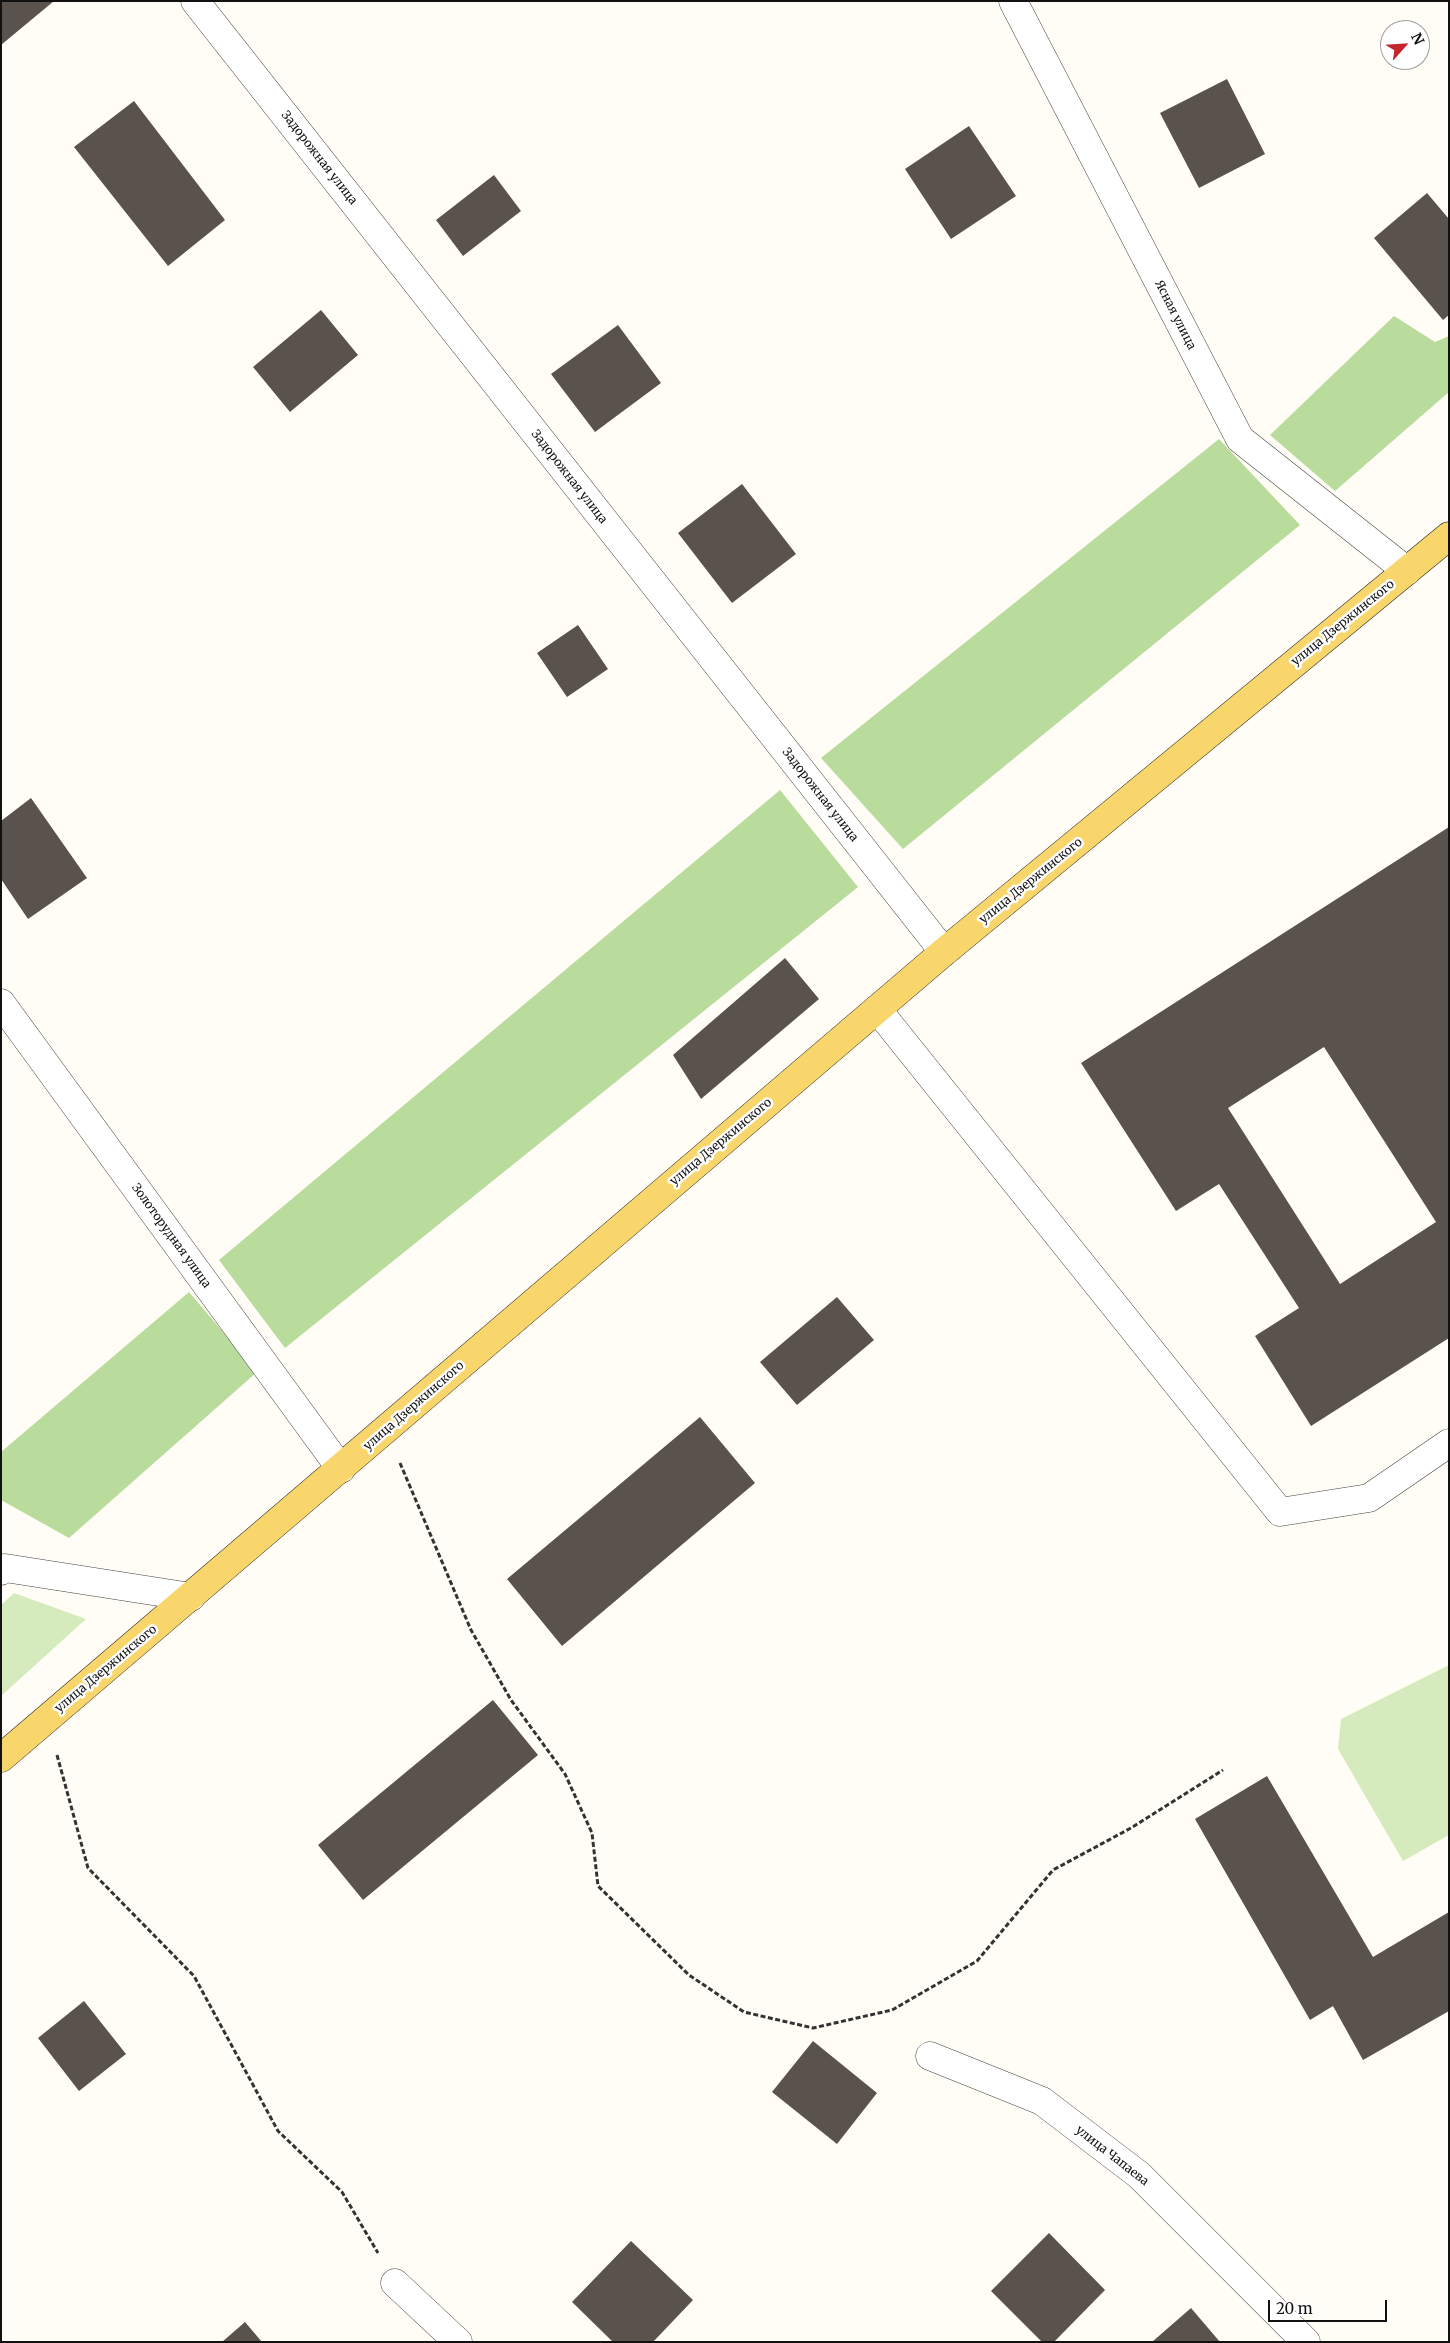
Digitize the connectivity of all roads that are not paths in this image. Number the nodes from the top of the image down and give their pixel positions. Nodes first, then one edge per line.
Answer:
1 (195, 1) edge
2 (1013, 1) edge
3 (1449, 536) edge
4 (1407, 570) junction
5 (944, 952) junction
6 (1, 1003) edge
7 (877, 1009) junction
8 (1449, 1443) edge
9 (341, 1469) junction
10 (1, 1571) edge
11 (191, 1597) junction
12 (1, 1758) edge
13 (930, 2056) dead end
14 (396, 2283) road end
15 (458, 2342) edge
16 (1306, 2342) edge

1 - 5 street, Задорожная улица
2 - 4 street, Ясная улица
3 - 4 main road, улица Дзержинского
4 - 5 main road, улица Дзержинского
5 - 7 main road, улица Дзержинского
6 - 9 street, Золоторудная улица
7 - 8 street
7 - 9 main road, улица Дзержинского
9 - 11 main road, улица Дзержинского
10 - 11 street
11 - 12 main road, улица Дзержинского
13 - 16 street, улица Чапаева
14 - 15 street

